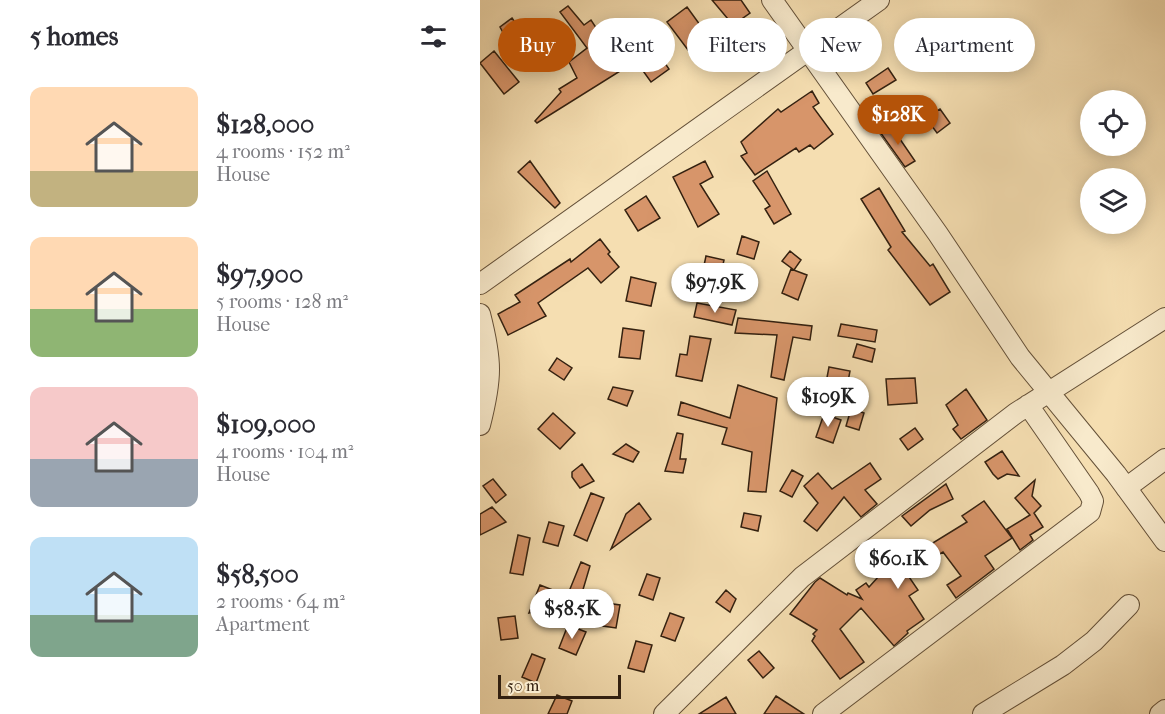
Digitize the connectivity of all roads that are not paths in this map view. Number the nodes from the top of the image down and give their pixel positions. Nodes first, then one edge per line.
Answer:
1 (772, 0) edge
2 (879, 0) edge
3 (853, 18) edge
4 (799, 40) edge
5 (799, 56) edge
6 (821, 72) edge
7 (480, 284) edge
8 (480, 314) edge
9 (1165, 318) edge
10 (1049, 390) junction
11 (1028, 405) junction
12 (480, 425) edge
13 (1165, 459) edge
14 (1126, 488) junction
15 (1165, 541) edge
16 (1129, 605) dead end
17 (1165, 710) edge
18 (664, 714) edge
19 (823, 714) edge
20 (983, 714) edge
21 (1160, 714) edge

1 - 4 street
2 - 3 street
5 - 7 street
6 - 10 street
8 - 12 street
9 - 10 street
10 - 11 street
10 - 14 street
11 - 18 street
11 - 19 street
13 - 14 street
14 - 15 street
16 - 20 street
17 - 21 street

